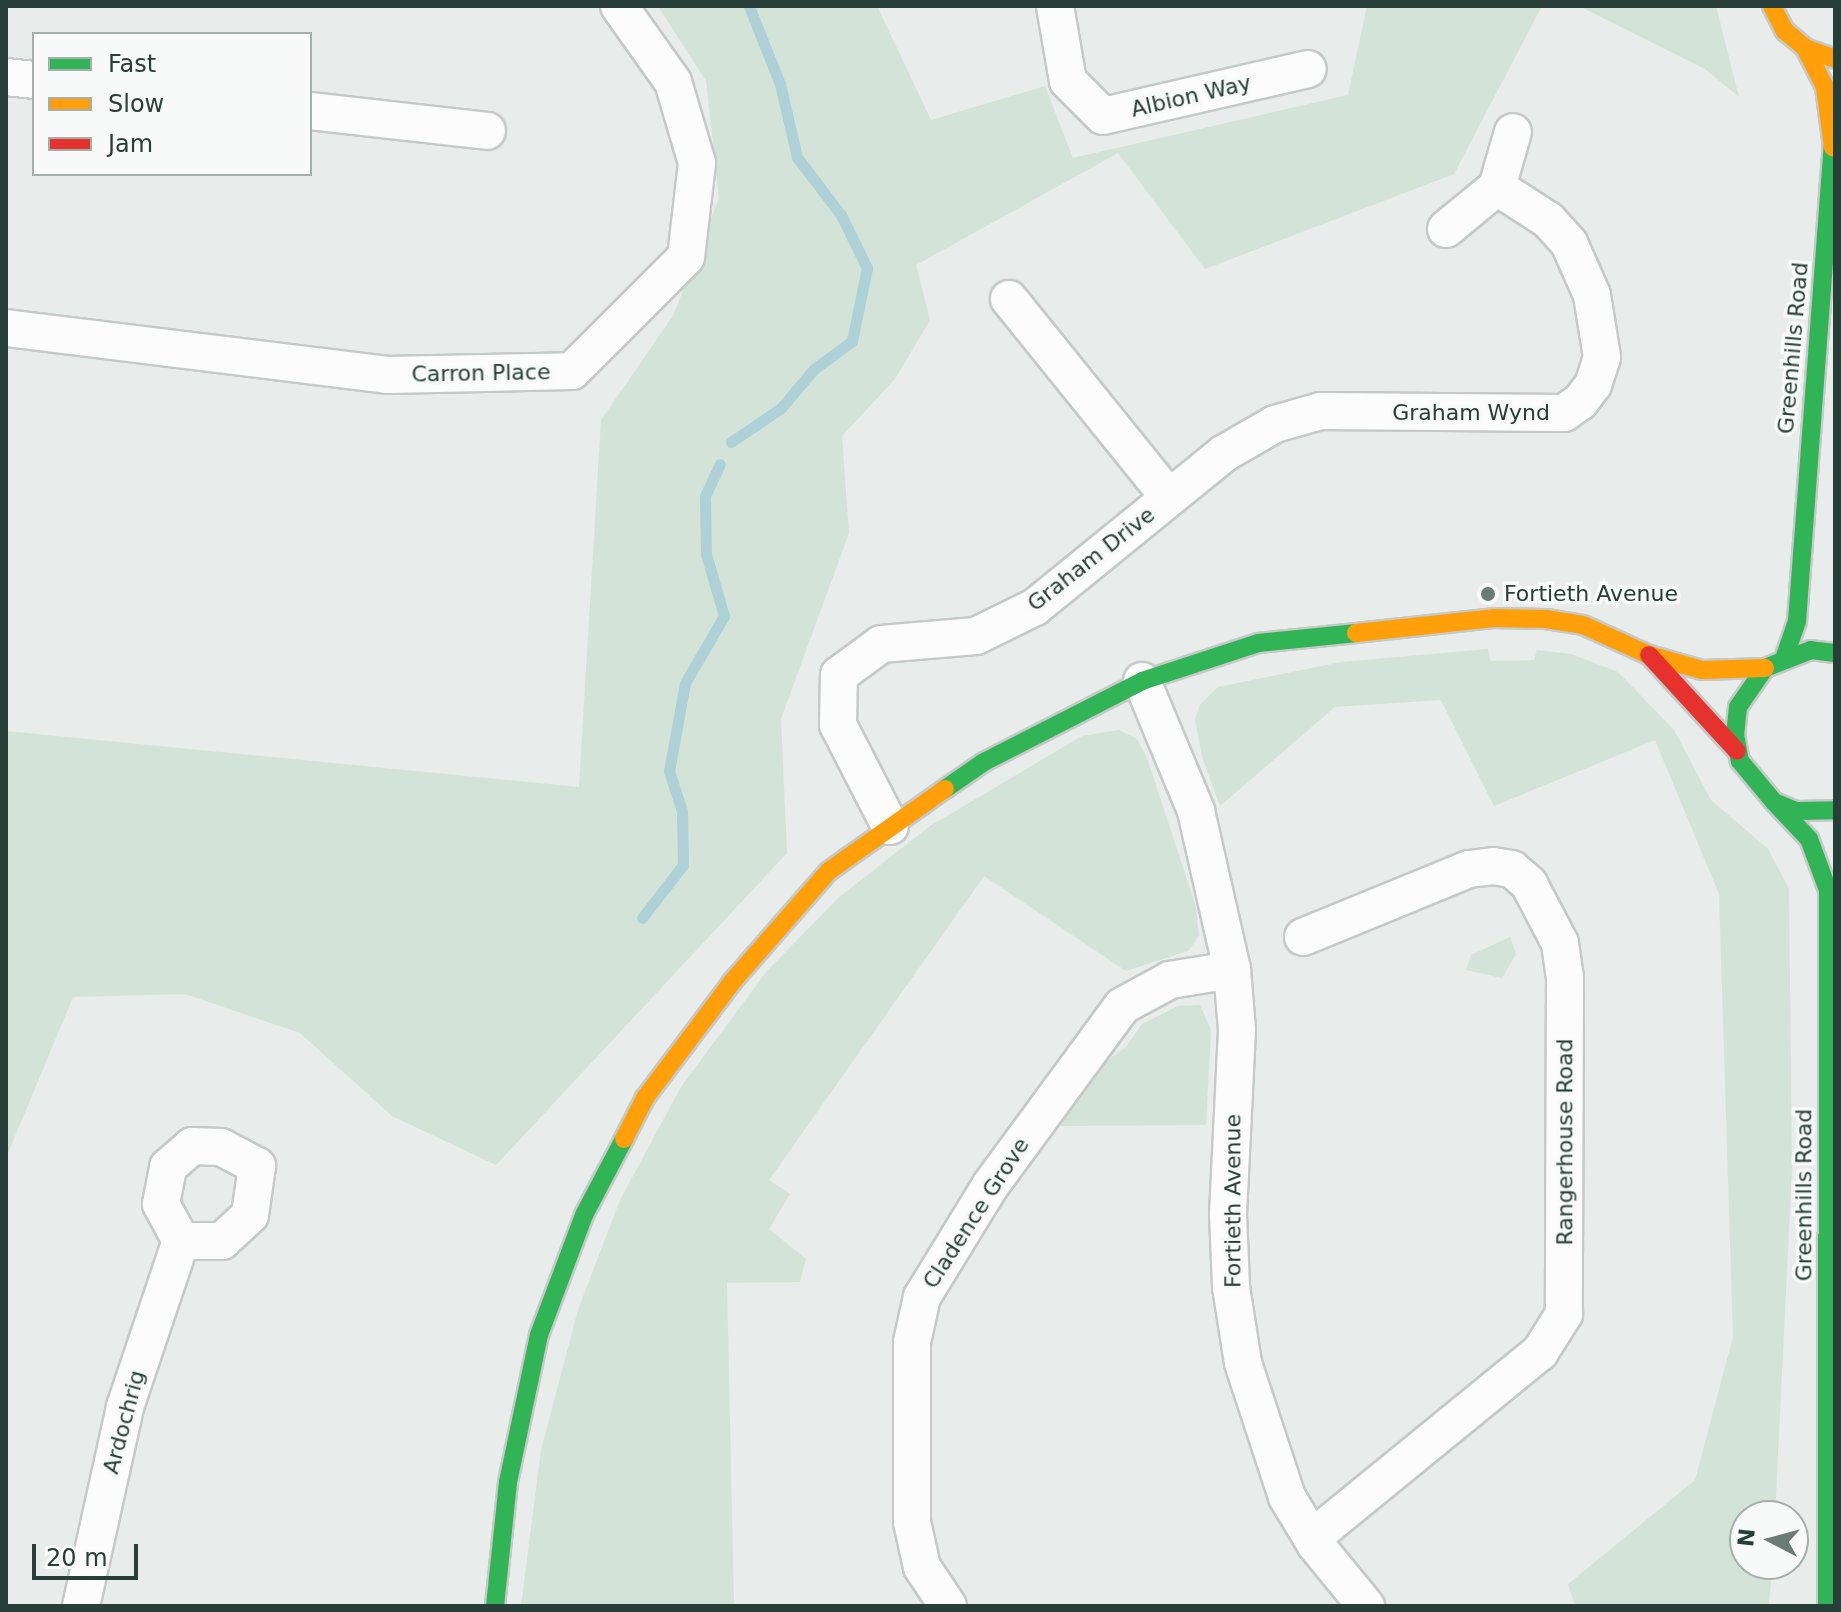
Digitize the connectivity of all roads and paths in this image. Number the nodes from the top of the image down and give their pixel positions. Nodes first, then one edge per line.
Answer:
1 (619, 6) edge
2 (1055, 6) edge
3 (1772, 6) edge
4 (1805, 48) junction
5 (1835, 58) edge
6 (1308, 69) dead end
7 (6, 77) edge
8 (32, 80) edge
9 (312, 111) edge
10 (487, 131) dead end
11 (1513, 132) dead end
12 (1497, 187) junction
13 (1446, 229) dead end
14 (1009, 299) dead end
15 (6, 328) edge
16 (1169, 497) junction
17 (1835, 653) edge
18 (1649, 655) junction
19 (1785, 656) junction
20 (1765, 668) junction
21 (1142, 681) junction
22 (1737, 751) junction
23 (1774, 802) junction
24 (1835, 810) edge
25 (890, 826) junction
26 (1303, 937) dead end
27 (1232, 970) junction
28 (181, 1241) dead end
29 (1312, 1538) junction
30 (81, 1606) edge
31 (495, 1606) edge
32 (948, 1606) edge
33 (1366, 1606) edge
34 (1827, 1606) edge

1 - 15 street, Carron Place
2 - 6 street, Albion Way
3 - 4 street
4 - 5 street
4 - 19 street, Greenhills Road
7 - 8 street
9 - 10 street
11 - 12 street
12 - 13 street
12 - 16 street, Graham Wynd
14 - 16 street, Graham Drive
16 - 25 street, Graham Drive
17 - 19 street
18 - 20 street
18 - 21 street
18 - 22 street, Greenhills Road
19 - 20 street
20 - 22 street
21 - 25 street
21 - 27 street, Fortieth Avenue
22 - 23 street, Greenhills Road
23 - 24 street
23 - 34 street, Greenhills Road
25 - 31 street
26 - 29 street, Rangerhouse Road
27 - 29 street, Fortieth Avenue
27 - 32 street, Cladence Grove
28 - 30 street, Ardochrig
29 - 33 street, Fortieth Avenue

